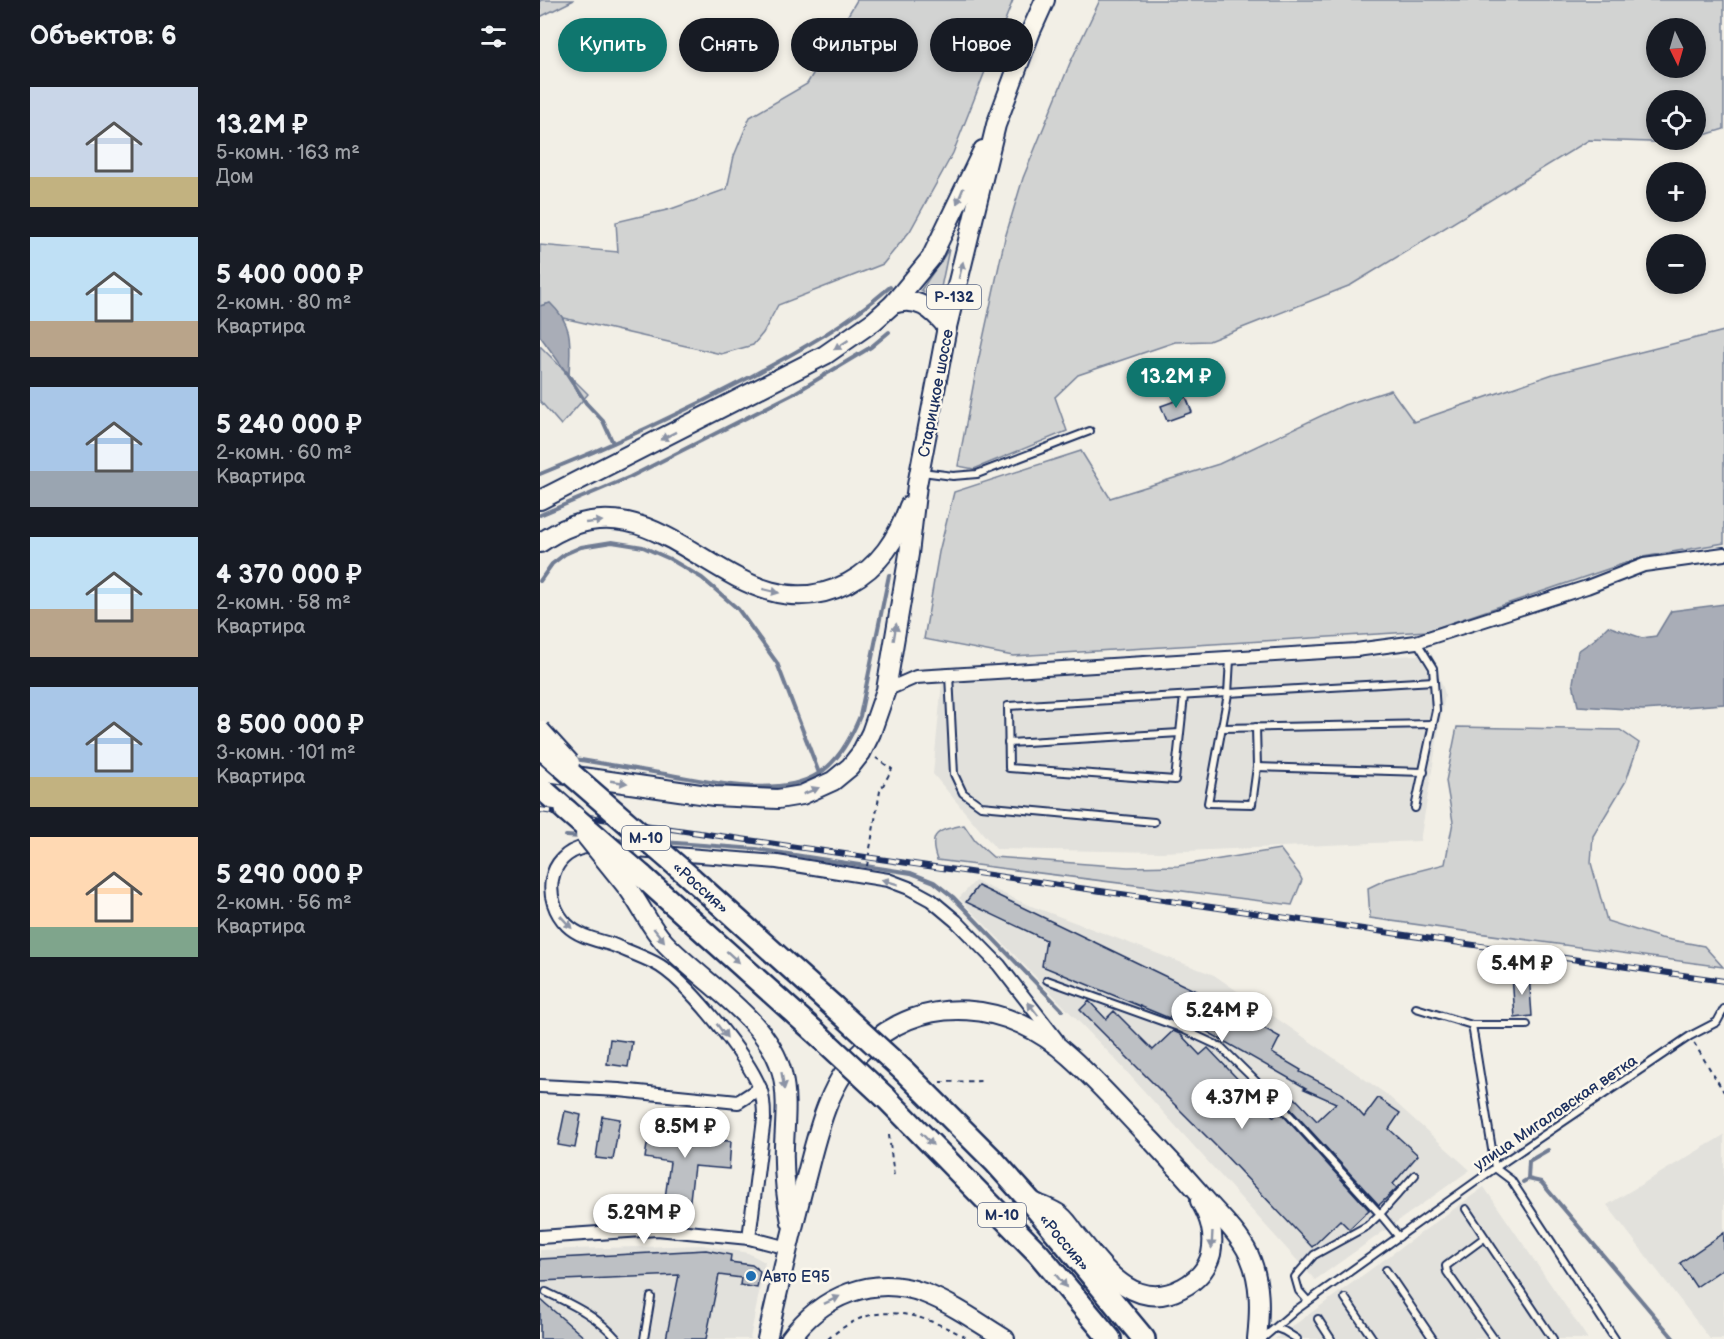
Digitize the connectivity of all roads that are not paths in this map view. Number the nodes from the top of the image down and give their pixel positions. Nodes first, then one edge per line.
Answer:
1 (1044, 0) edge
2 (996, 125) junction
3 (893, 304) junction
4 (947, 327) junction
5 (1090, 431) dead end
6 (918, 478) junction
7 (540, 500) edge
8 (540, 543) edge
9 (1724, 554) edge
10 (1416, 642) junction
11 (1230, 658) junction
12 (949, 675) junction
13 (1434, 681) junction
14 (886, 690) junction
15 (1228, 694) junction
16 (1184, 696) junction
17 (1433, 724) junction
18 (1256, 727) junction
19 (1221, 728) junction
20 (540, 730) edge
21 (1180, 733) junction
22 (1008, 743) junction
23 (540, 747) edge
24 (1257, 767) junction
25 (540, 771) edge
26 (1424, 772) junction
27 (540, 787) edge
28 (602, 798) junction
29 (1415, 808) dead end
30 (1154, 822) dead end
31 (635, 881) junction
32 (1047, 980) dead end
33 (1416, 1008) dead end
34 (1724, 1009) edge
35 (1472, 1025) junction
36 (1527, 1025) dead end
37 (1069, 1055) junction
38 (540, 1086) edge
39 (760, 1088) junction
40 (1495, 1167) junction
41 (1180, 1170) junction
42 (1415, 1175) dead end
43 (1029, 1200) junction
44 (1466, 1209) dead end
45 (1380, 1214) junction
46 (792, 1227) junction
47 (540, 1237) edge
48 (1399, 1237) junction
49 (749, 1238) junction
50 (1484, 1238) junction
51 (788, 1248) junction
52 (1386, 1270) dead end
53 (546, 1292) dead end
54 (651, 1297) dead end
55 (1345, 1298) dead end
56 (1308, 1301) junction
57 (1318, 1319) dead end
58 (1275, 1328) junction
59 (617, 1339) edge
60 (644, 1339) edge
61 (767, 1339) edge
62 (790, 1339) edge
63 (1005, 1339) edge
64 (1110, 1339) edge
65 (1144, 1339) edge
66 (1259, 1339) edge
67 (1297, 1339) edge
68 (1331, 1339) edge
69 (1373, 1339) edge
70 (1433, 1339) edge
71 (1494, 1339) edge
72 (1553, 1339) edge
73 (1615, 1339) edge

1 - 2 main road, Старицкое шоссе / Р-132
2 -> 3 main road
4 -> 2 main road, Старицкое шоссе / Р-132
3 - 4 main road
3 -> 7 main road
4 - 6 main road, Старицкое шоссе / Р-132
5 - 6 lane
8 -> 6 main road
14 -> 6 main road, Старицкое шоссе / Р-132
9 - 10 street
10 - 11 street
10 - 13 lane
11 - 12 street
11 - 15 lane
12 - 14 street
12 - 30 lane
13 - 15 lane
13 - 17 lane
25 -> 14 main road, Старицкое шоссе
15 - 16 lane
15 - 19 lane
16 - 21 lane
16 - 22 lane
17 - 18 lane
17 - 26 lane
18 - 19 lane
18 - 24 lane
19 - 24 lane
20 - 28 main road, bridge
21 - 22 lane
21 - 22 lane
23 - 28 highway, «Россия» / М-10, bridge
24 - 26 lane
26 - 29 lane
27 - 31 highway, «Россия» / М-10, bridge
28 - 43 highway, «Россия» / М-10, bridge
31 -> 46 main road
31 -> 64 highway, «Россия» / М-10, bridge
32 - 45 lane
33 - 35 lane
34 - 40 lane, улица Мигаловская ветка
35 - 36 lane
35 - 40 lane
37 -> 39 street
37 - 41 main road
37 - 46 main road
38 - 39 street
39 - 49 street
40 - 48 lane, улица Мигаловская ветка
40 - 73 lane
41 -> 43 main road
41 - 66 main road
42 - 45 lane
43 - 65 highway, «Россия» / М-10
44 - 50 lane
45 - 48 lane
45 - 56 lane
46 - 51 main road
47 - 49 street
48 - 56 lane, улица Мигаловская ветка
49 - 51 street
50 - 71 lane
50 - 72 lane
51 - 61 main road
52 - 70 lane
53 - 59 lane
54 - 60 lane
55 - 69 lane
56 - 58 lane, улица Мигаловская ветка
57 - 68 lane
58 - 66 lane, улица Мигаловская ветка
58 - 67 lane
62 -> 63 main road

